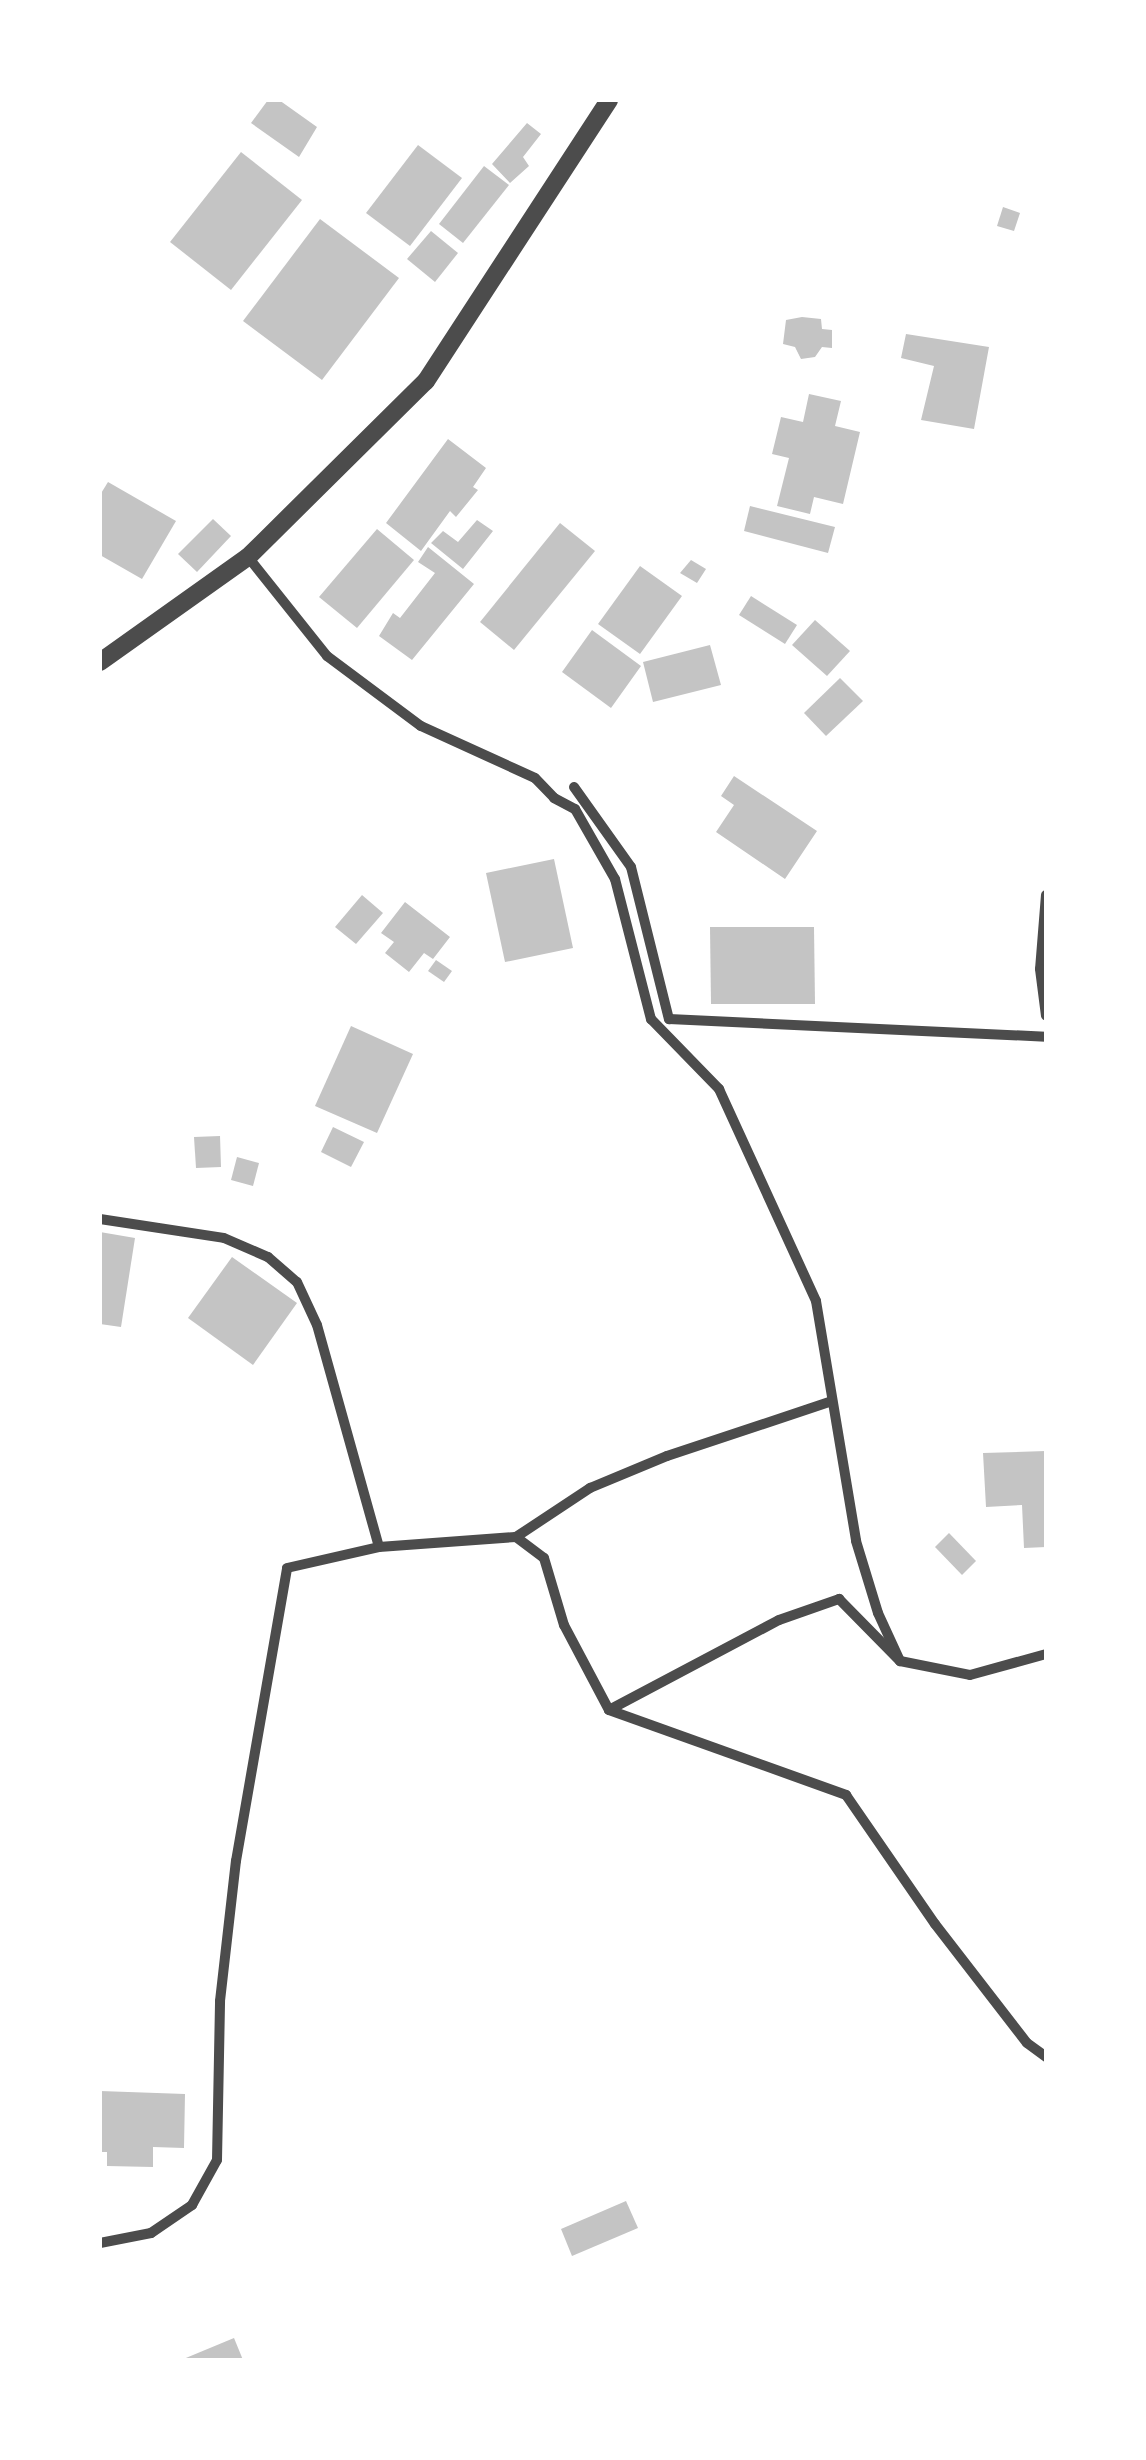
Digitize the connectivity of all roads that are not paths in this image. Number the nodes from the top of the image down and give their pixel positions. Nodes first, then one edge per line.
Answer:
1 (609, 100) edge
2 (248, 557) junction
3 (100, 662) edge
4 (574, 787) dead end
5 (1046, 895) edge
6 (1046, 1016) edge
7 (1046, 1037) edge
8 (100, 1218) edge
9 (832, 1400) junction
10 (516, 1537) junction
11 (379, 1547) junction
12 (1046, 1654) edge
13 (900, 1660) junction
14 (609, 1710) junction
15 (1046, 2057) edge
16 (100, 2243) edge

1 - 2 street
2 - 3 street
2 - 9 street
4 - 7 street
5 - 6 street
8 - 11 street
9 - 10 street
9 - 13 street
10 - 11 street
10 - 14 street
11 - 16 street
12 - 13 street
13 - 14 street
14 - 15 street

